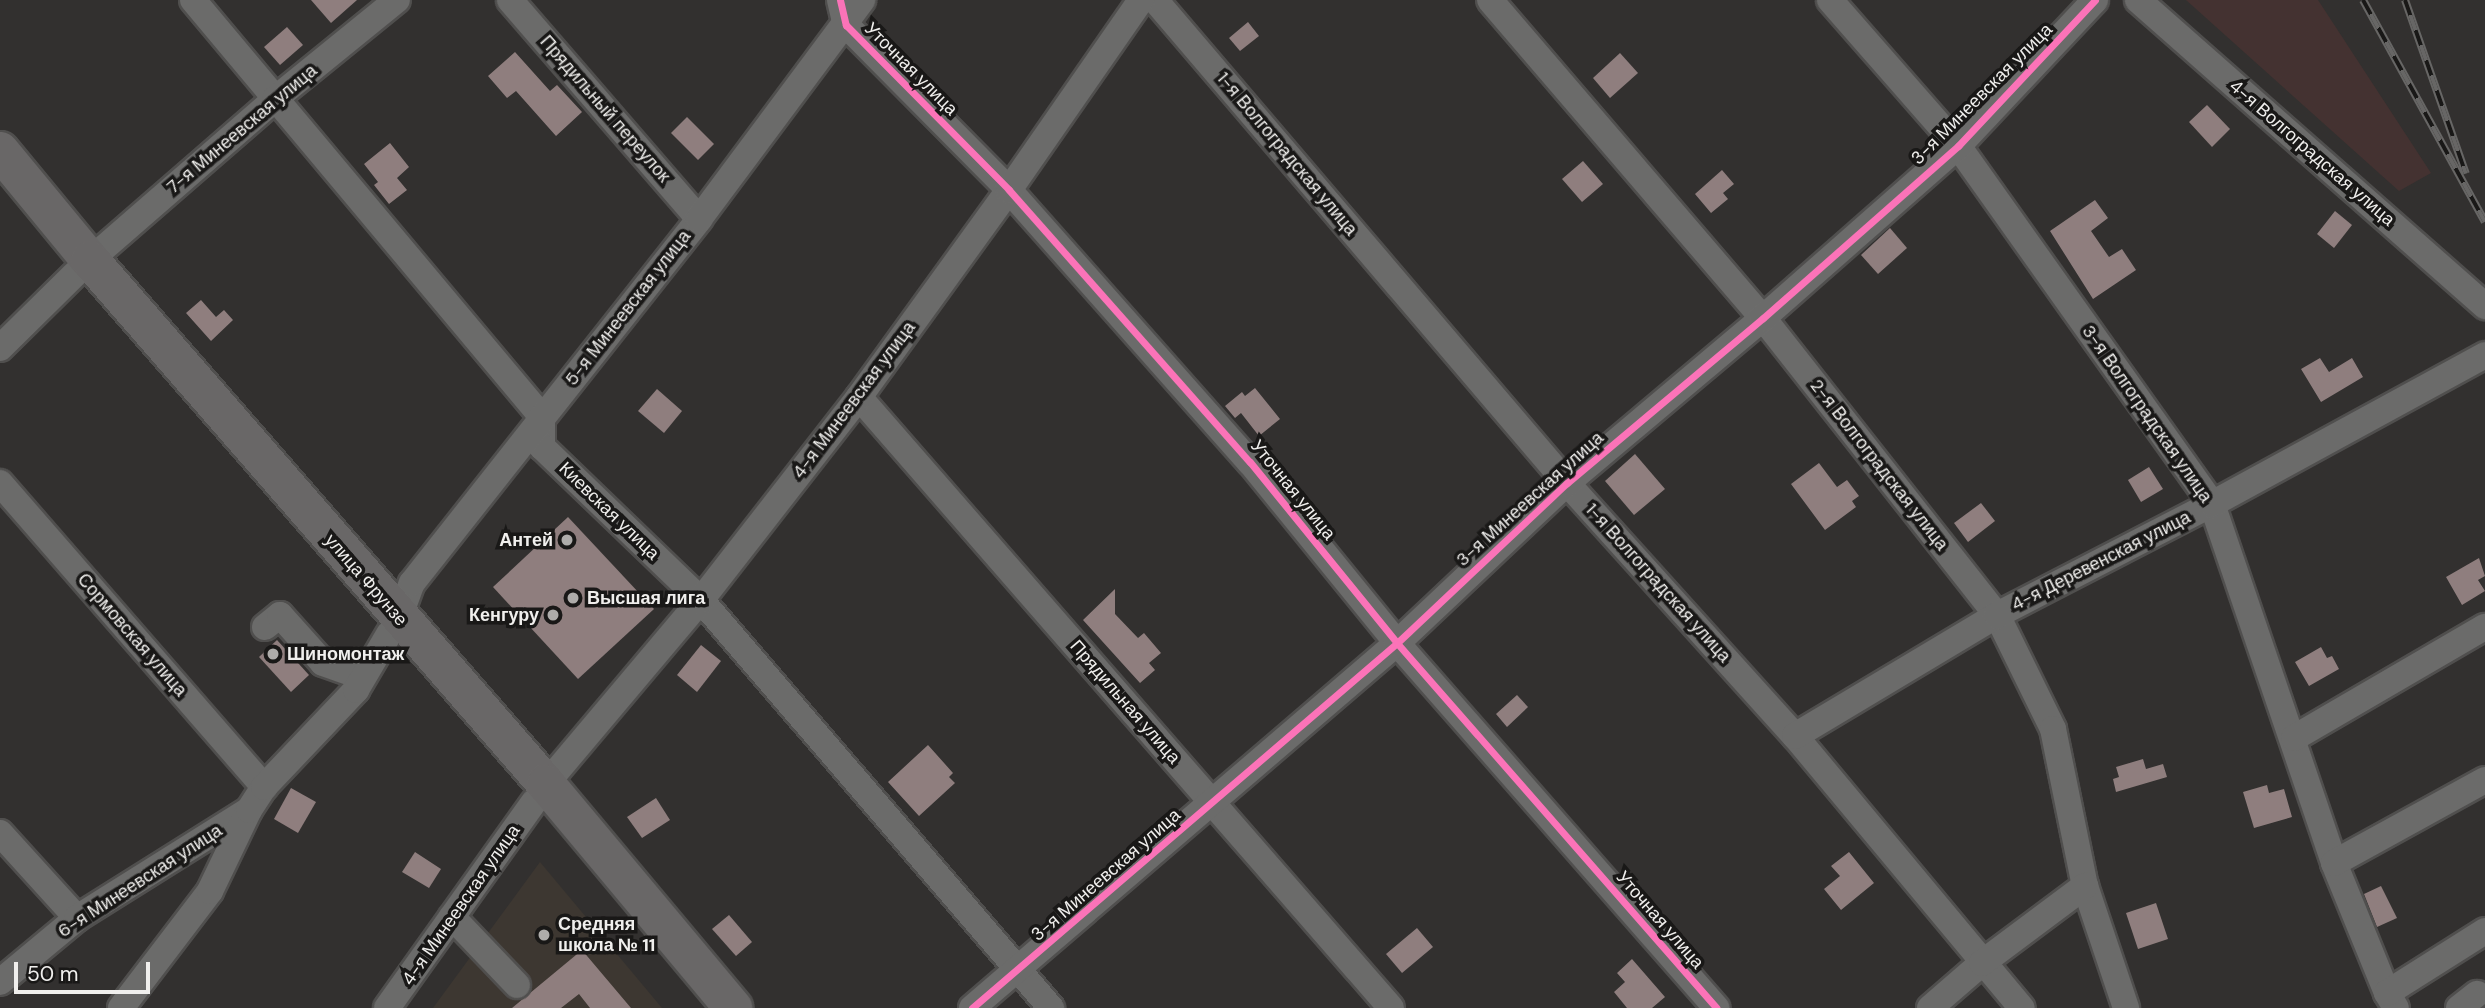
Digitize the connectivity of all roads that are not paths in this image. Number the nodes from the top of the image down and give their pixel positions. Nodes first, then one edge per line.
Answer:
1 (193, 0) edge
2 (397, 0) edge
3 (510, 0) edge
4 (862, 0) edge
5 (1141, 0) edge
6 (1155, 0) edge
7 (1490, 0) edge
8 (1830, 0) edge
9 (2095, 0) edge
10 (2138, 0) edge
11 (843, 13) edge
12 (275, 99) junction
13 (1958, 146) junction
14 (0, 151) edge
15 (0, 184) edge
16 (1009, 190) junction
17 (699, 219) junction
18 (83, 267) junction
19 (2485, 306) edge
20 (1763, 318) junction
21 (0, 348) edge
22 (2485, 355) edge
23 (859, 397) junction
24 (542, 417) junction
25 (0, 483) edge
26 (1567, 483) junction
27 (2212, 504) junction
28 (701, 600) junction
29 (1997, 615) junction
30 (394, 626) junction
31 (265, 627) dead end
32 (2485, 627) edge
33 (1397, 643) junction
34 (363, 677) junction
35 (1796, 736) junction
36 (2294, 738) junction
37 (2485, 780) edge
38 (264, 787) junction
39 (540, 793) junction
40 (1214, 803) junction
41 (249, 810) junction
42 (0, 833) edge
43 (2334, 863) junction
44 (2085, 886) junction
45 (452, 917) junction
46 (77, 918) junction
47 (2485, 931) edge
48 (1982, 963) junction
49 (1019, 970) junction
50 (0, 982) edge
51 (517, 985) dead end
52 (2391, 1000) edge
53 (121, 1008) edge
54 (387, 1008) edge
55 (708, 1008) edge
56 (733, 1008) edge
57 (972, 1008) edge
58 (1051, 1008) edge
59 (1391, 1008) edge
60 (1716, 1008) edge
61 (1930, 1008) edge
62 (2022, 1008) edge
63 (2126, 1008) edge

1 - 12 street
2 - 12 street, 7-я Минеевская улица
3 - 17 street, Прядильный переулок
4 - 11 street, 5-я Минеевская улица
5 - 16 street, 4-я Минеевская улица
6 - 26 street, 1-я Волгоградская улица
7 - 20 street, 2-я Волгоградская улица
8 - 13 street, 3-я Волгоградская улица
9 - 13 street, 3-я Минеевская улица
10 - 19 street, 4-я Волгоградская улица
11 - 16 street, Уточная улица
11 - 17 street, 5-я Минеевская улица
12 - 18 street, 7-я Минеевская улица
12 - 24 street
13 - 20 street, 3-я Минеевская улица
13 - 27 street, 3-я Волгоградская улица
14 - 18 highway, улица Фрунзе
15 - 18 highway, улица Фрунзе
16 - 23 street, 4-я Минеевская улица
16 - 33 street, Уточная улица
17 - 24 street, 5-я Минеевская улица
18 - 21 street, 7-я Минеевская улица
18 - 30 highway, улица Фрунзе
20 - 26 street, 3-я Минеевская улица
20 - 29 street, 2-я Волгоградская улица
22 - 27 street, 4-я Деревенская улица
23 - 28 street, 4-я Минеевская улица
23 - 40 street, Прядильная улица
24 - 28 street, Киевская улица
24 - 30 street, 5-я Минеевская улица
25 - 38 street, Сормовская улица
26 - 33 street, 3-я Минеевская улица
26 - 35 street, 1-я Волгоградская улица
27 - 29 street, 4-я Деревенская улица
27 - 36 street, 3-я Волгоградская улица
28 - 39 street, 4-я Минеевская улица
28 - 49 street, Киевская улица
29 - 35 street, 4-я Деревенская улица
29 - 44 street, 2-я Волгоградская улица
30 - 34 street, 5-я Минеевская улица
30 - 39 highway, улица Фрунзе
31 - 34 street
32 - 36 street
33 - 40 street, 3-я Минеевская улица
33 - 60 street, Уточная улица
34 - 38 street, 5-я Минеевская улица
35 - 48 street, 1-я Волгоградская улица
36 - 43 street, 3-я Волгоградская улица
37 - 43 street
38 - 41 street, 5-я Минеевская улица
39 - 45 street, 4-я Минеевская улица
39 - 55 highway, улица Фрунзе
39 - 56 highway, улица Фрунзе
40 - 49 street, 3-я Минеевская улица
40 - 59 street, Прядильная улица
41 - 46 street, 6-я Минеевская улица
41 - 53 street, 5-я Минеевская улица
42 - 46 street
43 - 52 street, 3-я Волгоградская улица
44 - 48 street
44 - 63 street, 2-я Волгоградская улица
45 - 51 street
45 - 54 street, 4-я Минеевская улица
46 - 50 street, 6-я Минеевская улица
47 - 52 street
48 - 61 street
48 - 62 street, 1-я Волгоградская улица
49 - 57 street, 3-я Минеевская улица
49 - 58 street, Киевская улица

